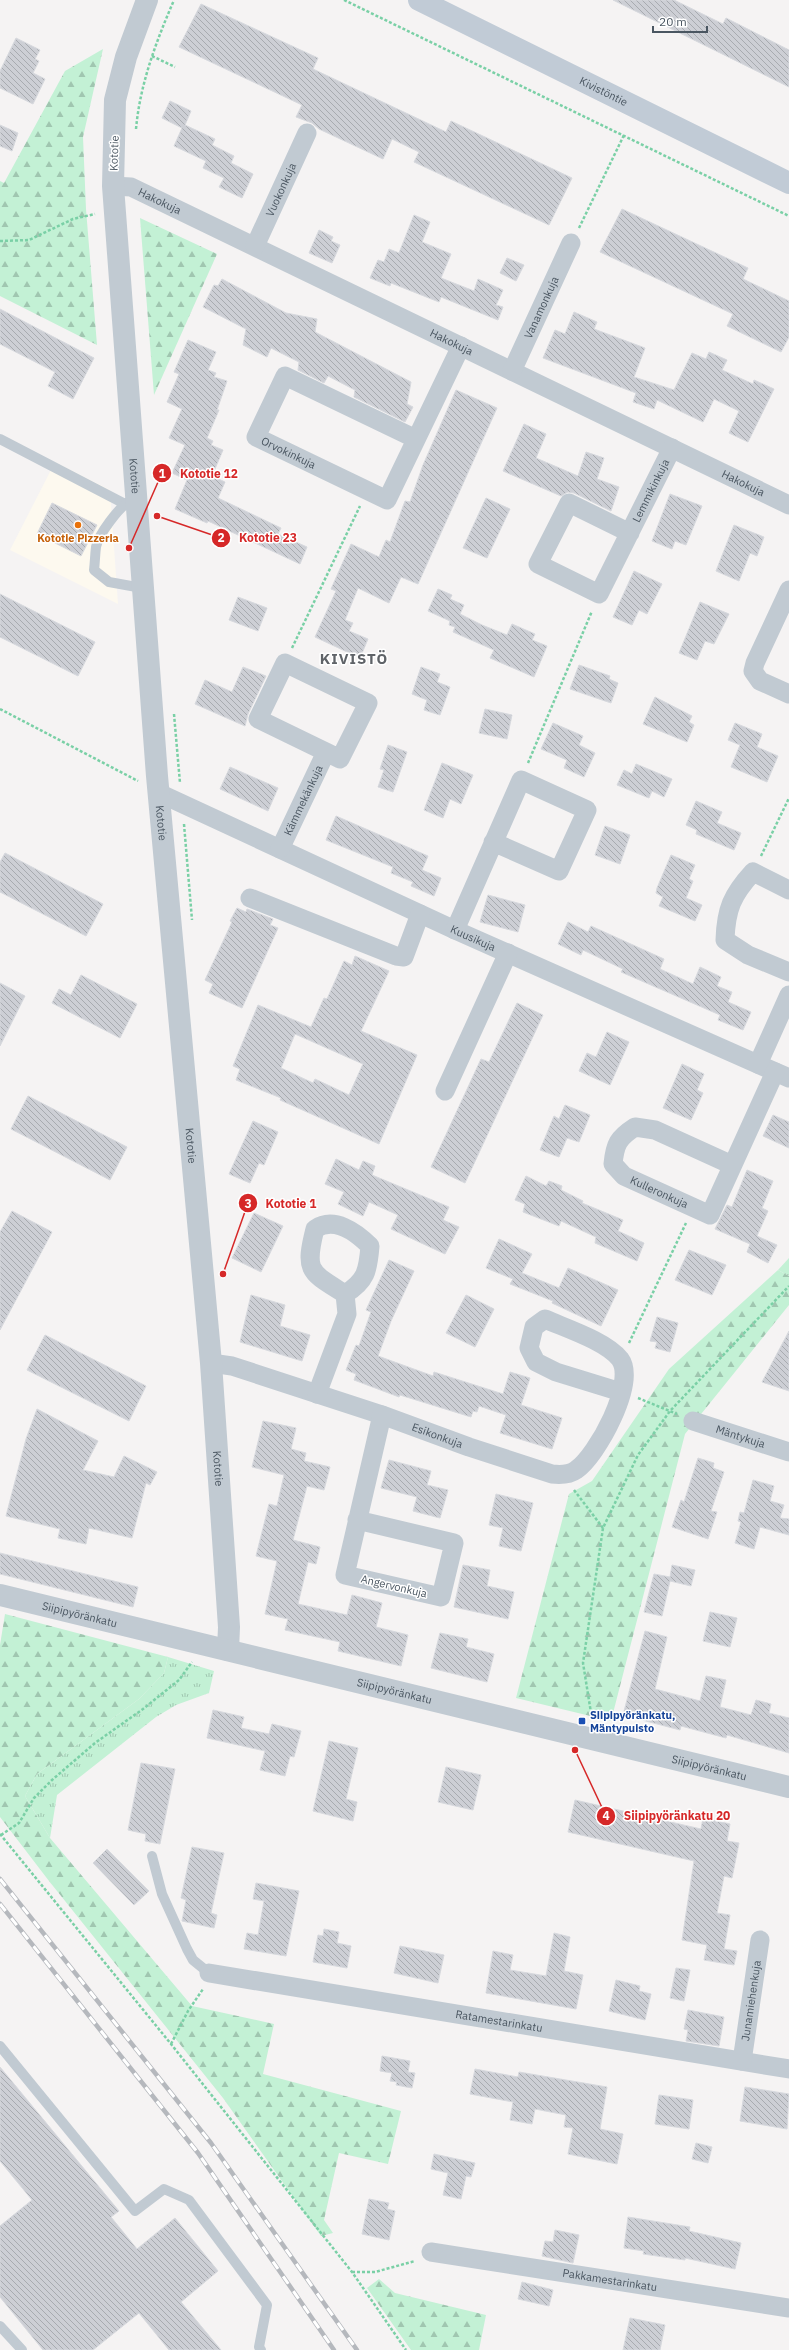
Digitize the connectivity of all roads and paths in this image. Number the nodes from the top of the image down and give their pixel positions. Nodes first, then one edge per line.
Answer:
1 (147, 0) edge
2 (174, 0) edge
3 (344, 0) edge
4 (418, 0) edge
5 (152, 56) junction
6 (175, 67) dead end
7 (136, 132) dead end
8 (307, 133) dead end
9 (624, 135) junction
10 (789, 183) edge
11 (113, 186) junction
12 (100, 213) dead end
13 (789, 216) edge
14 (0, 241) edge
15 (571, 243) joint
16 (255, 246) junction
17 (461, 346) junction
18 (512, 371) junction
19 (0, 439) edge
20 (416, 439) junction
21 (672, 448) junction
22 (367, 490) junction
23 (130, 501) junction
24 (789, 505) edge
25 (630, 533) junction
26 (142, 588) junction
27 (789, 590) edge
28 (599, 594) junction
29 (782, 621) edge
30 (285, 663) junction
31 (789, 694) edge
32 (0, 709) edge
33 (174, 712) dead end
34 (326, 752) junction
35 (521, 780) junction
36 (159, 792) junction
37 (789, 798) edge
38 (182, 803) junction
39 (492, 842) junction
40 (280, 849) junction
41 (753, 872) junction
42 (789, 890) edge
43 (250, 898) dead end
44 (420, 914) junction
45 (192, 922) dead end
46 (455, 930) junction
47 (508, 953) junction
48 (789, 972) edge
49 (789, 995) edge
50 (758, 1064) junction
51 (782, 1075) edge
52 (446, 1091) dead end
53 (732, 1165) junction
54 (694, 1208) junction
55 (789, 1286) edge
56 (344, 1294) dead end
57 (621, 1360) junction
58 (211, 1363) junction
59 (621, 1392) junction
60 (317, 1394) junction
61 (670, 1411) junction
62 (382, 1415) junction
63 (693, 1421) joint
64 (789, 1452) edge
65 (564, 1475) junction
66 (358, 1520) junction
67 (603, 1528) junction
68 (0, 1595) edge
69 (228, 1650) junction
70 (195, 1656) dead end
71 (587, 1722) dead end
72 (789, 1787) edge
73 (1, 1834) edge
74 (152, 1856) dead end
75 (760, 1940) dead end
76 (213, 1973) junction
77 (171, 2044) junction
78 (0, 2046) edge
79 (742, 2061) junction
80 (789, 2070) edge
81 (431, 2252) joint
82 (352, 2272) junction
83 (789, 2308) edge
84 (0, 2326) edge
85 (22, 2350) edge
86 (261, 2350) edge
87 (406, 2350) edge

1 - 11 street, Kototie
2 - 5 path
3 - 9 path
4 - 10 main road, Kivistöntie
5 - 6 path
5 - 7 path
8 - 16 street, Vuokonkuja
9 - 13 path
9 - 15 path
11 - 16 street, Hakokuja
11 - 23 street, Kototie
12 - 14 path
15 - 18 street, Vanamonkuja
16 - 17 street, Hakokuja
17 - 18 street, Hakokuja
17 - 20 street, Orvokinkuja
18 - 21 street, Hakokuja
19 - 23 lane
20 - 22 street, Orvokinkuja
20 - 22 street, Orvokinkuja
21 - 24 street, Hakokuja
21 - 25 street, Lemmikinkuja
22 - 30 path
23 - 26 street, Kototie
23 - 26 lane
25 - 28 street, Lemmikinkuja
25 - 28 street, Lemmikinkuja
26 - 36 street, Kototie
27 - 29 street
28 - 35 path
29 - 31 street
30 - 34 street, Kämmekänkuja
30 - 34 street, Kämmekänkuja
32 - 36 path
33 - 38 path
34 - 40 street, Kämmekänkuja
35 - 39 street
35 - 39 street
36 - 38 street, Kuusikuja
36 - 58 street, Kototie
37 - 41 path
38 - 40 street, Kuusikuja
38 - 45 path
39 - 46 street
40 - 44 street, Kuusikuja
41 - 42 street
41 - 48 street
43 - 44 street
44 - 46 street, Kuusikuja
46 - 47 street, Kuusikuja
47 - 50 street, Kuusikuja
47 - 52 street
49 - 50 street
50 - 51 street, Kuusikuja
51 - 53 street, Kulleronkuja
53 - 54 street, Kulleronkuja
53 - 54 street, Kulleronkuja
54 - 57 path
55 - 61 path
56 - 60 street
57 - 59 street
57 - 59 street
58 - 60 street, Esikonkuja
58 - 69 street, Kototie
59 - 61 path
59 - 65 street
60 - 62 street, Esikonkuja
61 - 63 path
61 - 67 path
62 - 65 street, Esikonkuja
62 - 66 street, Angervonkuja
63 - 64 street, Mäntykuja
65 - 67 path
66 - 66 street, Angervonkuja
67 - 71 path
68 - 69 street, Siipipyöränkatu
69 - 72 street, Siipipyöränkatu
70 - 73 path
73 - 77 path
74 - 76 lane
75 - 79 street, Junamiehenkuja
76 - 77 path
76 - 79 street, Ratamestarinkatu
77 - 82 path
78 - 86 lane
79 - 80 street, Ratamestarinkatu
81 - 82 path
81 - 83 street, Pakkamestarinkatu
82 - 87 path
84 - 85 lane

